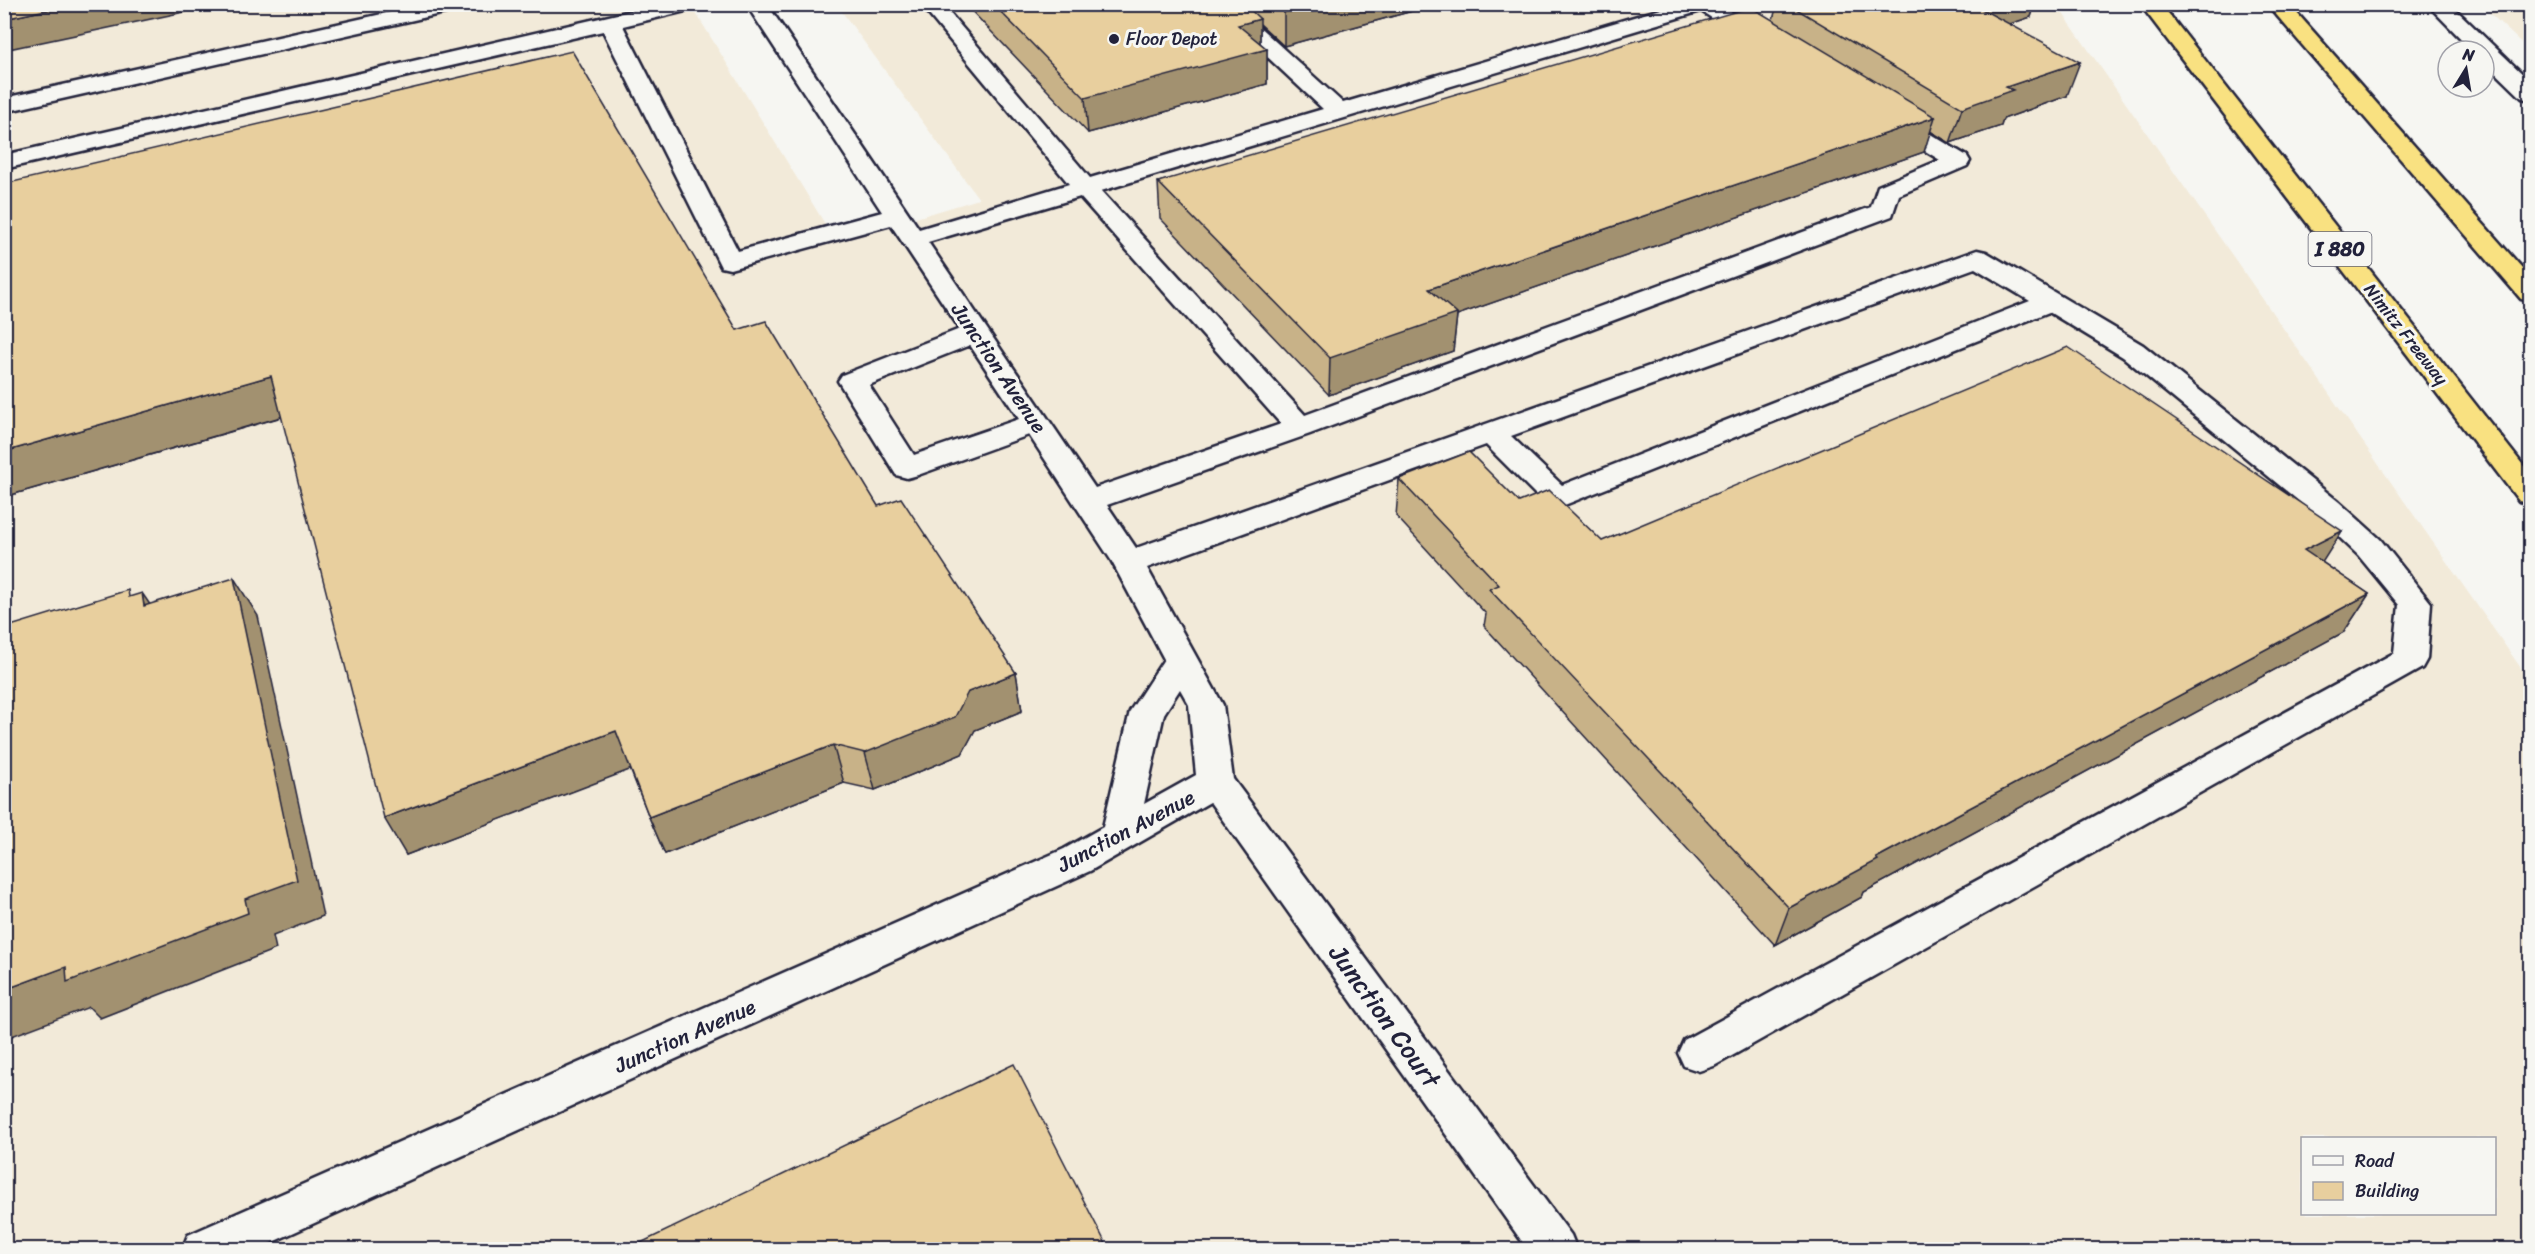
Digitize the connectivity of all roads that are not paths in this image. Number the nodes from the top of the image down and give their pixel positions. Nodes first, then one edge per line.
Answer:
1 (458, 4) edge
2 (691, 4) edge
3 (756, 4) edge
4 (930, 4) edge
5 (1221, 4) edge
6 (1703, 4) edge
7 (2150, 4) edge
8 (2277, 4) edge
9 (2437, 4) edge
10 (610, 22) junction
11 (1775, 48) edge
12 (2530, 93) edge
13 (4, 105) edge
14 (1866, 105) edge
15 (1339, 112) junction
16 (4, 162) edge
17 (1085, 188) junction
18 (897, 216) junction
19 (912, 238) junction
20 (2530, 292) edge
21 (2052, 301) junction
22 (975, 333) junction
23 (1036, 423) junction
24 (1300, 427) junction
25 (1492, 434) junction
26 (2530, 494) edge
27 (1088, 501) junction
28 (1128, 563) junction
29 (1182, 661) junction
30 (1215, 782) junction
31 (1120, 837) junction
32 (1699, 1053) dead end
33 (204, 1250) edge
34 (1555, 1250) edge

1 - 13 street
2 - 10 street
3 - 18 street, Junction Avenue
4 - 17 street
5 - 15 street
6 - 11 street
6 - 15 street
7 - 26 highway, Nimitz Freeway / I 880
8 - 20 highway
9 - 12 street
10 - 16 street
10 - 18 street
14 - 24 street
15 - 17 street
17 - 19 street
17 - 24 street
18 - 19 street, Junction Avenue
19 - 22 street, Junction Avenue
21 - 25 street
21 - 25 street
21 - 32 street
22 - 23 street, Junction Avenue
22 - 23 street
23 - 27 street, Junction Avenue
24 - 27 street
25 - 28 street
27 - 28 street, Junction Avenue
28 - 29 street, Junction Avenue
29 - 30 street, Junction Avenue
29 - 31 street
30 - 31 street, Junction Avenue
30 - 34 street, Junction Court
31 - 33 street, Junction Avenue

